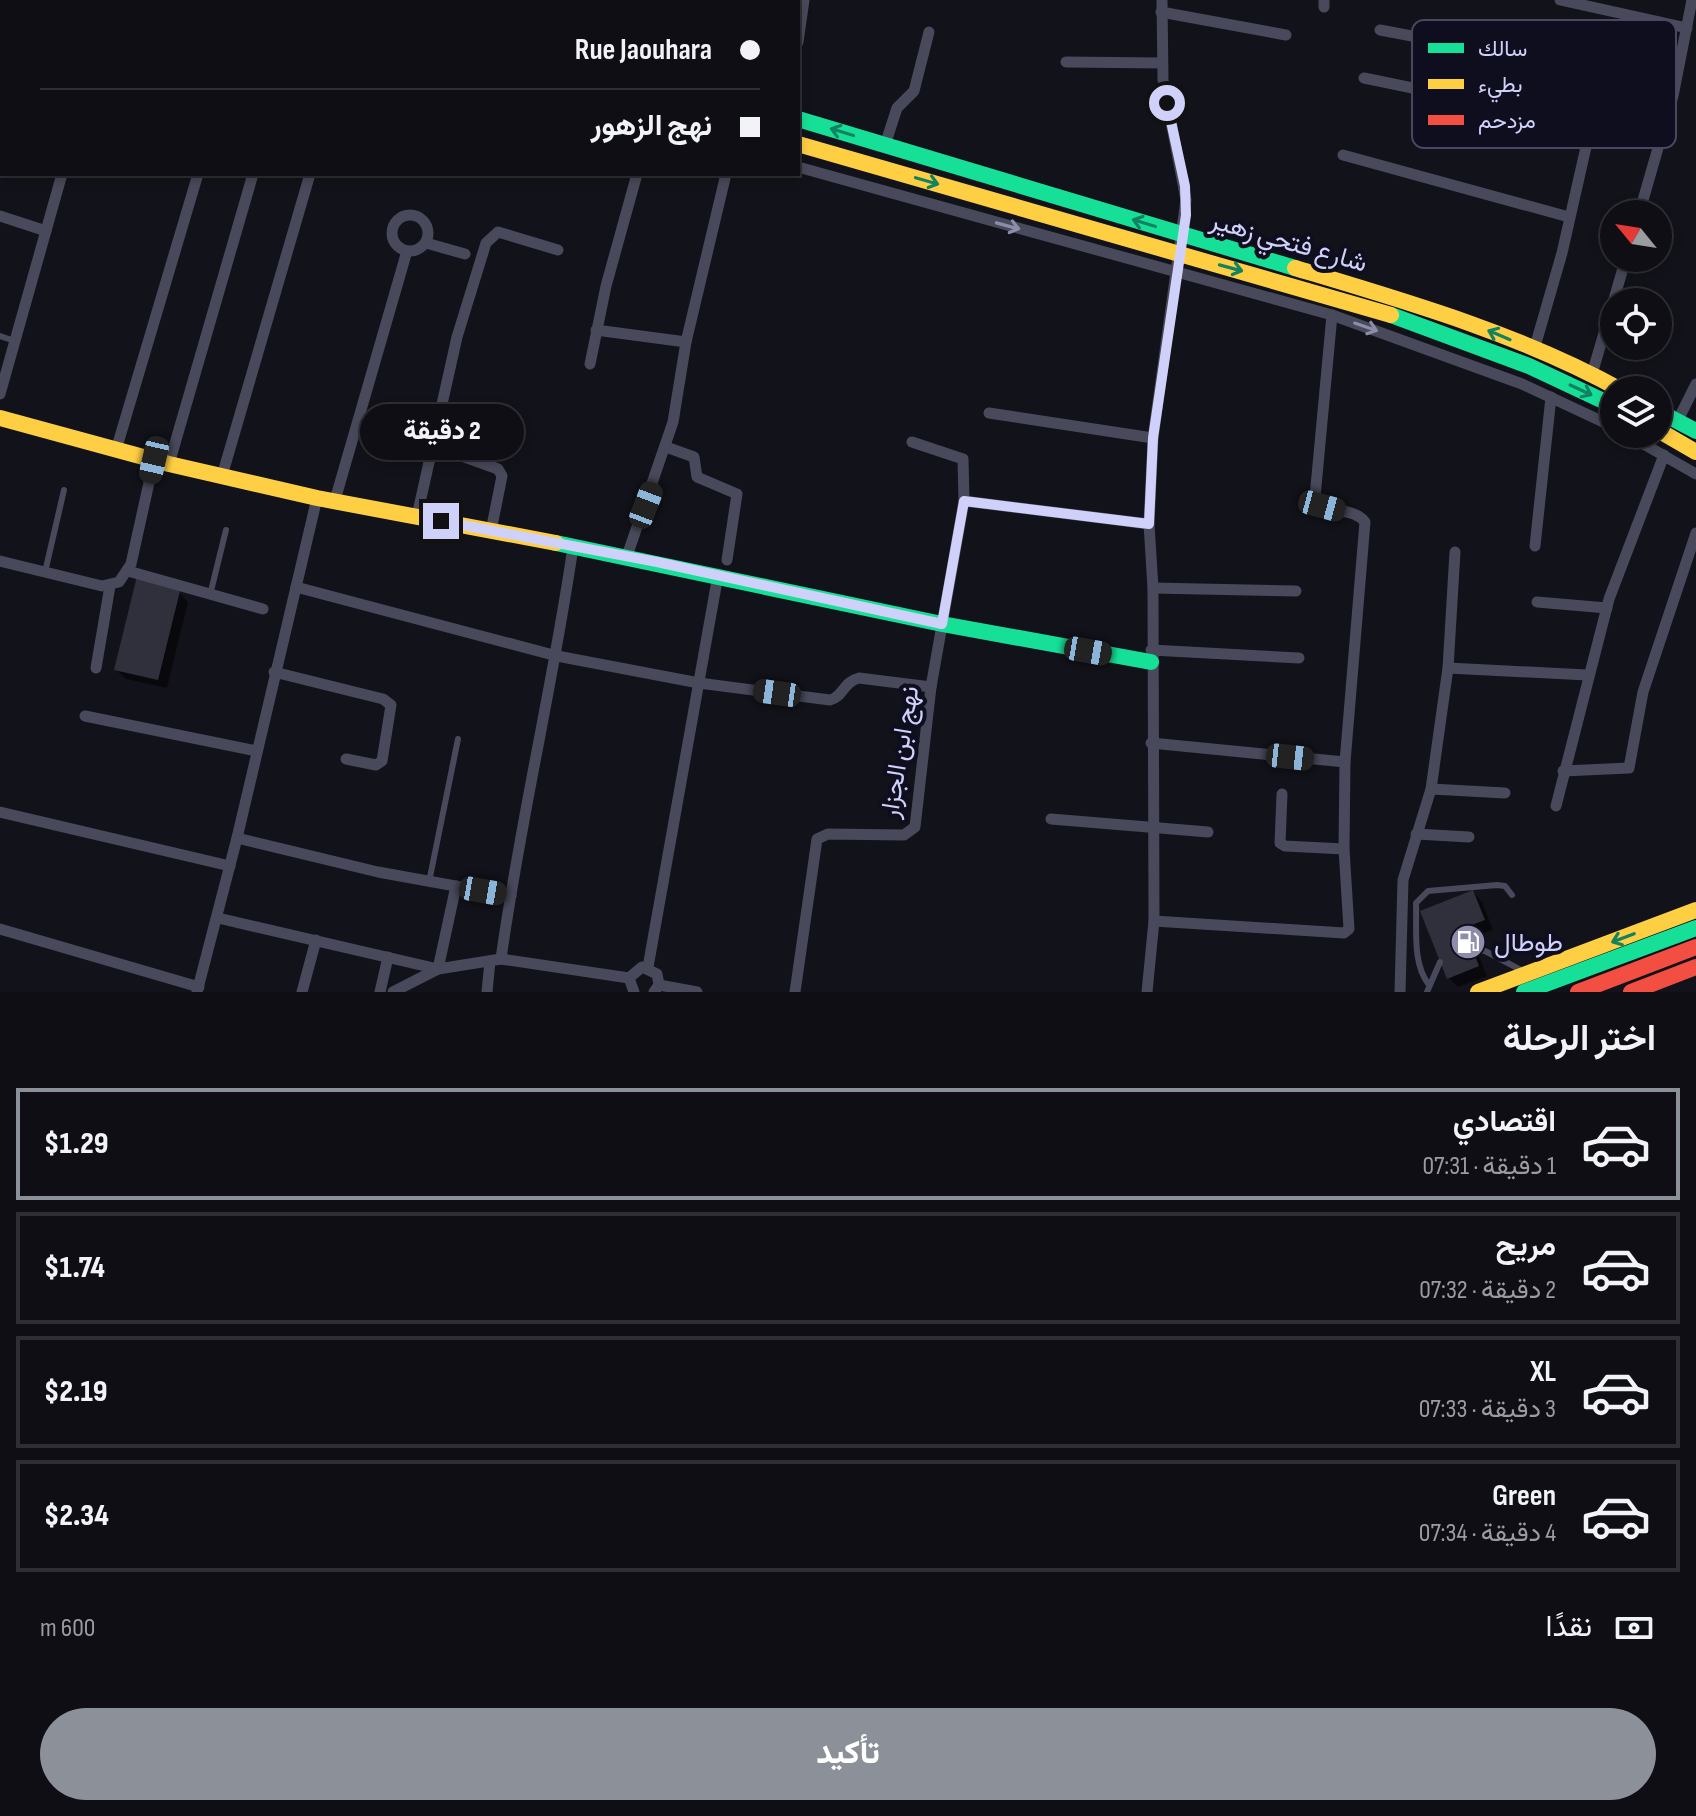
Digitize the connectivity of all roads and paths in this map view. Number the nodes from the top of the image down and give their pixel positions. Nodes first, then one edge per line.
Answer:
1 (804, 0) edge
2 (1560, 0) edge
3 (1692, 0) edge
4 (1582, 2) edge
5 (1162, 6) edge
6 (1655, 20) edge
7 (1676, 25) edge
8 (800, 28) edge
9 (1687, 28) junction
10 (1380, 30) dead end
11 (929, 32) dead end
12 (1286, 35) dead end
13 (1412, 36) edge
14 (1066, 62) dead end
15 (1161, 63) junction
16 (1364, 78) dead end
17 (1676, 81) edge
18 (1412, 88) edge
19 (800, 120) edge
20 (800, 145) edge
21 (885, 145) junction
22 (1586, 148) edge
23 (1658, 148) edge
24 (1343, 155) dead end
25 (800, 168) edge
26 (61, 176) edge
27 (197, 176) edge
28 (252, 176) edge
29 (309, 176) edge
30 (636, 176) edge
31 (726, 176) edge
32 (1643, 200) edge
33 (0, 216) edge
34 (1569, 217) junction
35 (46, 231) junction
36 (1184, 235) junction
37 (426, 243) junction
38 (558, 250) dead end
39 (407, 251) junction
40 (465, 254) dead end
41 (1181, 255) junction
42 (1177, 272) junction
43 (1622, 272) edge
44 (1332, 315) junction
45 (596, 330) junction
46 (0, 336) edge
47 (12, 340) junction
48 (686, 342) junction
49 (1534, 350) junction
50 (590, 364) dead end
51 (1592, 374) junction
52 (1600, 378) edge
53 (1696, 384) edge
54 (0, 394) edge
55 (1551, 397) junction
56 (1600, 399) edge
57 (989, 413) dead end
58 (0, 418) edge
59 (1672, 419) edge
60 (1600, 420) edge
61 (1677, 422) junction
62 (1696, 431) edge
63 (1153, 438) junction
64 (1672, 438) edge
65 (912, 442) dead end
66 (431, 445) junction
67 (666, 447) junction
68 (1651, 448) edge
69 (116, 450) junction
70 (1696, 452) edge
71 (1664, 455) junction
72 (161, 462) junction
73 (1696, 474) edge
74 (222, 476) junction
75 (64, 490) dead end
76 (317, 498) junction
77 (335, 500) junction
78 (964, 501) junction
79 (417, 516) junction
80 (1149, 524) junction
81 (226, 530) dead end
82 (491, 531) junction
83 (1696, 533) edge
84 (1535, 546) dead end
85 (573, 547) junction
86 (1455, 552) dead end
87 (627, 556) junction
88 (0, 561) edge
89 (723, 568) junction
90 (128, 571) junction
91 (45, 572) junction
92 (110, 586) junction
93 (296, 587) junction
94 (1153, 588) junction
95 (1296, 591) dead end
96 (210, 595) junction
97 (1537, 602) dead end
98 (1607, 608) junction
99 (263, 609) dead end
100 (942, 624) junction
101 (557, 656) junction
102 (1151, 656) junction
103 (1299, 658) dead end
104 (96, 668) dead end
105 (1448, 668) junction
106 (274, 672) junction
107 (1587, 675) junction
108 (699, 683) junction
109 (931, 687) junction
110 (85, 716) dead end
111 (458, 739) dead end
112 (1151, 743) junction
113 (257, 751) junction
114 (346, 759) dead end
115 (1345, 762) junction
116 (1563, 771) junction
117 (1431, 789) junction
118 (1505, 793) dead end
119 (1282, 794) dead end
120 (1556, 806) dead end
121 (0, 812) edge
122 (1051, 819) dead end
123 (1151, 826) junction
124 (1208, 832) dead end
125 (1416, 834) junction
126 (1469, 837) dead end
127 (237, 838) junction
128 (1344, 849) junction
129 (230, 866) junction
130 (429, 882) junction
131 (456, 886) junction
132 (1512, 895) dead end
133 (511, 896) junction
134 (1696, 910) edge
135 (218, 918) junction
136 (1154, 921) junction
137 (1696, 928) edge
138 (0, 929) edge
139 (316, 940) junction
140 (1696, 947) edge
141 (1473, 950) dead end
142 (388, 957) junction
143 (496, 960) junction
144 (1440, 962) dead end
145 (648, 967) junction
146 (1696, 967) edge
147 (438, 969) junction
148 (1528, 974) junction
149 (629, 978) junction
150 (1428, 988) edge
151 (198, 989) edge
152 (656, 989) edge
153 (302, 992) edge
154 (380, 992) edge
155 (393, 992) edge
156 (487, 992) edge
157 (634, 992) edge
158 (697, 992) edge
159 (795, 992) edge
160 (1147, 992) edge
161 (1400, 992) edge
162 (1478, 992) edge
163 (1524, 992) edge
164 (1578, 992) edge
165 (1631, 992) edge

1 - 8 street
2 - 4 street
3 - 9 street
4 - 6 street
5 - 12 street
5 - 15 street
7 - 9 street
9 - 17 street
10 - 13 street
11 - 21 street
14 - 15 street
15 - 36 street
16 - 18 street
21 -> 19 main road, شارع فتحي زهير
20 -> 41 main road, شارع فتحي زهير
36 -> 21 main road, شارع فتحي زهير
22 - 34 street
23 - 32 street
24 - 34 street
25 -> 42 street
26 - 35 street
27 - 69 street
28 - 72 street
29 - 74 street
30 - 45 street
31 - 48 street
33 - 35 street
34 - 49 street
35 - 47 street
36 - 41 street
49 -> 36 main road, شارع فتحي زهير
37 - 39 street
37 - 39 street
37 - 40 street
38 - 66 street
39 - 77 street
41 - 42 street
41 -> 56 main road, شارع فتحي زهير
42 - 44 street
42 - 63 street
43 - 51 street
44 -> 55 street
44 - 115 street
45 - 48 street
45 - 50 street
46 - 47 lane
47 - 54 street
48 - 67 street
49 - 51 main road, شارع فتحي زهير
51 - 52 main road, شارع فتحي زهير
53 - 61 street
55 - 60 street
55 - 84 street
57 - 63 street
58 - 69 main road
59 - 61 main road
61 - 62 main road
63 - 80 street
64 - 70 main road
65 - 78 street, نهج ابن الجزار
66 - 79 street
66 - 82 street
67 - 87 street
67 - 89 street
68 - 71 street
69 - 72 main road
71 - 73 street
71 - 98 street
72 - 74 main road
72 - 90 street
74 - 76 main road
75 - 91 lane
76 - 77 main road
76 - 93 street
77 - 79 main road
78 - 80 street
78 - 100 street, نهج ابن الجزار
79 - 82 main road
80 - 94 street
81 - 96 lane
82 - 85 main road
83 - 116 street
85 - 87 main road
85 - 101 street
86 - 105 street
87 - 89 main road
88 - 91 street
89 - 100 main road
89 - 108 street
90 - 92 street
90 - 96 street
91 - 92 street
92 - 104 street
93 - 101 street
93 - 106 street
94 - 95 street
94 - 102 street
96 - 99 street
97 - 98 street
98 - 107 street
100 - 102 main road
100 - 109 street, نهج ابن الجزار
101 - 108 street
101 - 133 street
102 - 103 street
102 - 112 street
105 - 107 street
105 - 117 street
106 - 113 street
106 - 114 street
107 - 116 street
108 - 109 street
108 - 145 street
109 - 159 street, نهج ابن الجزار
110 - 113 street
111 - 130 lane
112 - 115 street
112 - 123 street
113 - 127 street
115 - 128 street
116 - 120 street
117 - 118 street
117 - 125 street
119 - 128 street
121 - 129 street
122 - 123 street
123 - 124 street
123 - 136 street
125 - 126 street
125 - 161 street
127 - 129 street
127 - 130 street
128 - 136 street
129 - 135 street
130 - 131 street
131 - 133 street
131 - 147 street
132 - 150 lane
133 - 143 street
134 -> 148 main road
135 - 139 street
135 - 151 street
136 - 160 street
137 - 163 main road
138 - 151 street
139 - 142 street
139 - 153 street
140 - 164 main road
141 - 148 lane
142 - 147 street
142 - 154 street
143 - 147 street
143 - 149 street
143 - 156 street
144 - 150 lane
145 - 149 street
145 - 152 street
146 - 165 main road
147 - 155 street
148 - 162 main road
149 - 157 street
152 - 158 street

